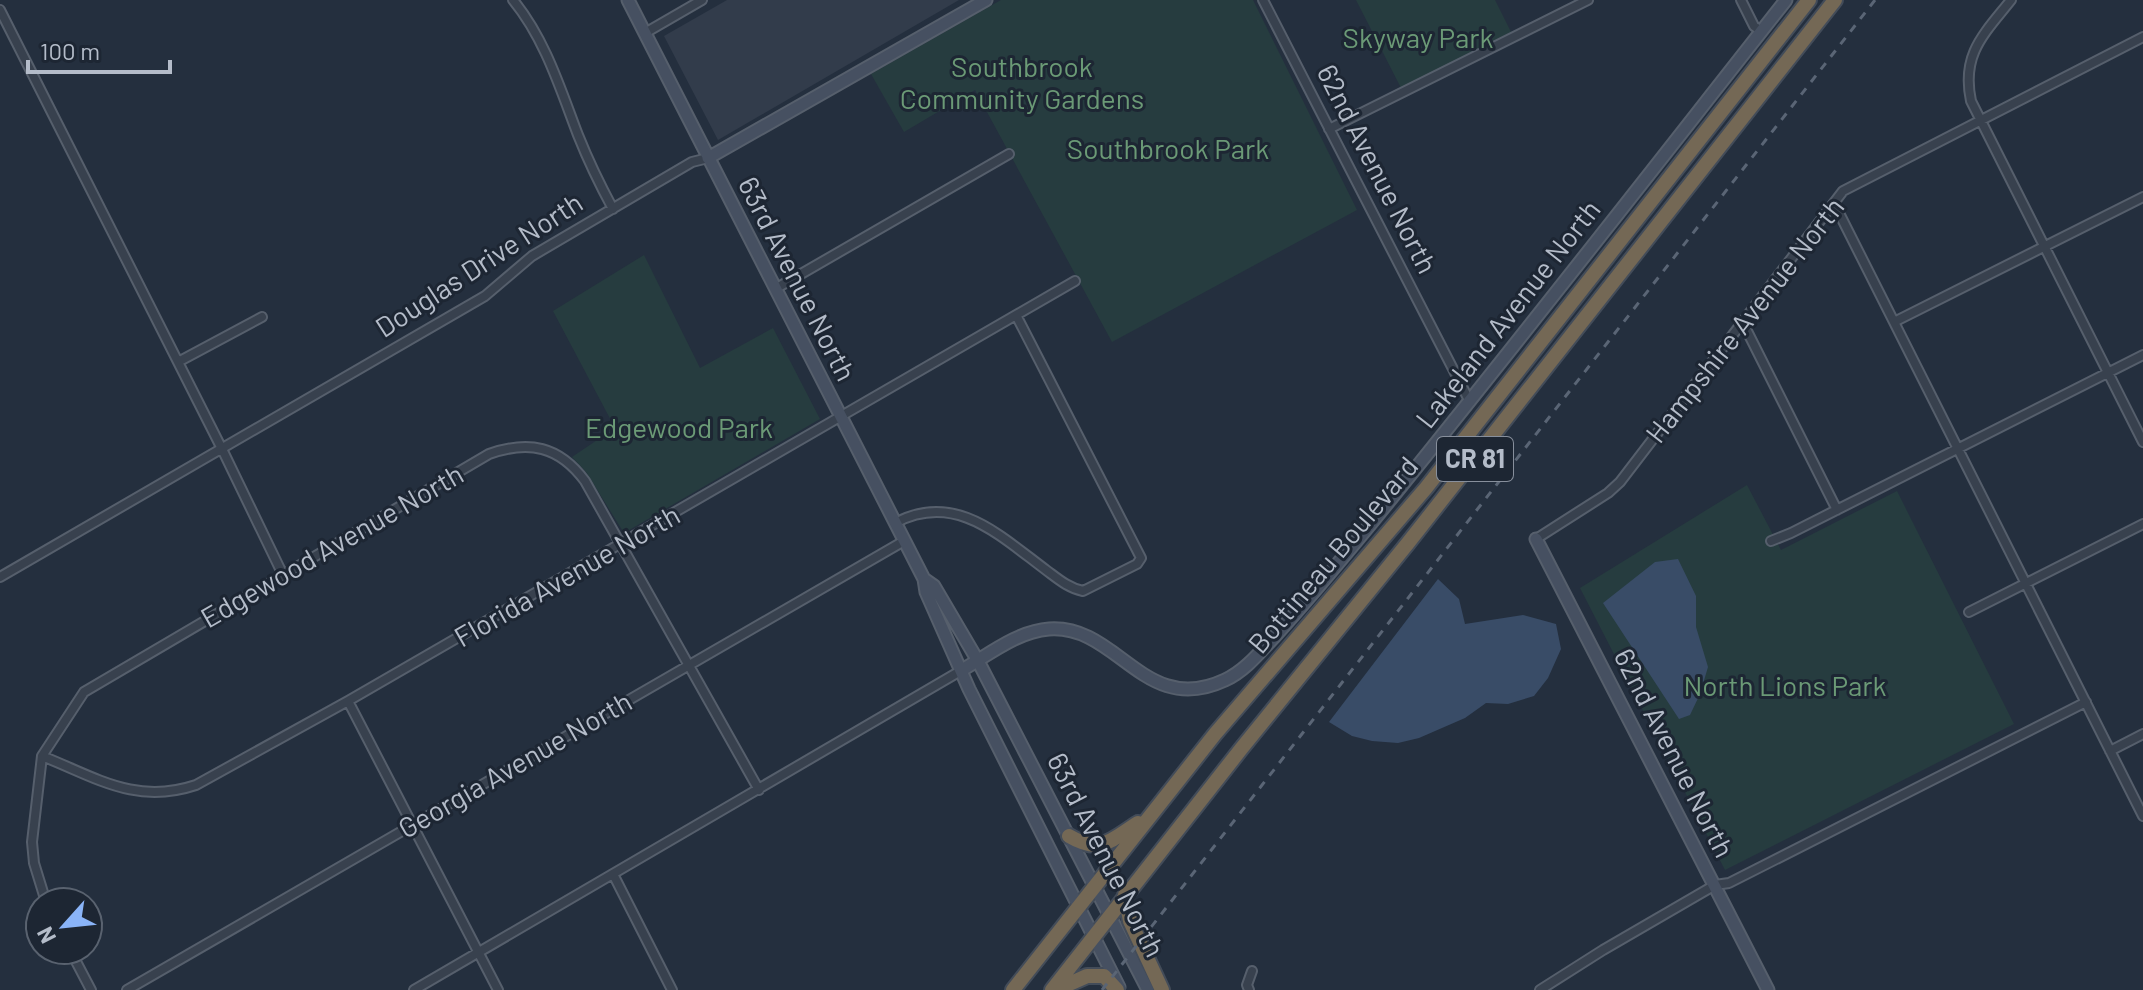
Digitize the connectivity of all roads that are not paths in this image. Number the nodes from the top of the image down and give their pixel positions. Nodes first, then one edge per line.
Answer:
1 (513, 0) edge
2 (628, 0) edge
3 (702, 0) edge
4 (986, 0) edge
5 (1263, 0) edge
6 (1741, 0) edge
7 (1786, 0) edge
8 (1809, 0) edge
9 (1835, 0) edge
10 (2011, 0) edge
11 (1583, 1) edge
12 (0, 10) edge
13 (1761, 31) junction
14 (645, 33) junction
15 (2143, 37) edge
16 (1980, 119) junction
17 (1329, 129) junction
18 (86, 153) dead end
19 (1009, 154) dead end
20 (73, 156) junction
21 (708, 158) junction
22 (2143, 197) edge
23 (1835, 205) junction
24 (613, 209) junction
25 (2044, 246) junction
26 (1075, 281) dead end
27 (775, 289) junction
28 (1016, 315) junction
29 (262, 317) dead end
30 (1894, 322) junction
31 (1743, 323) junction
32 (2143, 355) edge
33 (178, 362) junction
34 (2108, 373) junction
35 (1470, 402) junction
36 (841, 417) junction
37 (2143, 442) edge
38 (222, 449) junction
39 (1958, 449) junction
40 (1837, 510) junction
41 (895, 523) junction
42 (2143, 524) edge
43 (1536, 539) joint
44 (904, 541) junction
45 (1771, 541) dead end
46 (621, 545) junction
47 (283, 575) junction
48 (0, 577) edge
49 (924, 579) junction
50 (2026, 583) junction
51 (1969, 612) dead end
52 (978, 661) junction
53 (688, 665) junction
54 (962, 670) junction
55 (348, 701) junction
56 (2086, 702) junction
57 (2143, 734) edge
58 (2110, 751) junction
59 (42, 756) junction
60 (759, 790) junction
61 (1149, 816) junction
62 (2143, 816) edge
63 (413, 825) junction
64 (1069, 836) junction
65 (613, 874) junction
66 (1715, 885) junction
67 (41, 886) edge
68 (1096, 887) junction
69 (1125, 895) junction
70 (1079, 907) junction
71 (1110, 914) junction
72 (1093, 936) junction
73 (479, 953) junction
74 (78, 966) edge
75 (1252, 971) dead end
76 (91, 990) edge
77 (127, 990) edge
78 (414, 990) edge
79 (498, 990) edge
80 (672, 990) edge
81 (1013, 990) edge
82 (1054, 990) edge
83 (1119, 990) edge
84 (1148, 990) edge
85 (1162, 990) edge
86 (1249, 990) edge
87 (1540, 990) edge
88 (1768, 990) edge

1 - 24 street
2 - 14 street, 63rd Avenue North
3 - 14 street
4 - 21 street, Douglas Drive North
5 - 17 street, 62nd Avenue North
6 - 13 street
7 - 13 street, Lakeland Avenue North
8 - 61 highway, Bottineau Boulevard / CR 81
9 - 69 highway, Bottineau Boulevard / CR 81
10 - 16 street
11 - 17 street
12 - 20 street
13 - 35 street, Lakeland Avenue North
14 - 21 street, 63rd Avenue North
15 - 16 street, Hampshire Avenue North
16 - 23 street, Hampshire Avenue North
16 - 25 street
17 - 35 street, 62nd Avenue North
18 - 20 street
19 - 27 street
20 - 33 street
21 - 24 street, Douglas Drive North
21 - 27 street, 63rd Avenue North
22 - 25 street
23 - 30 street
23 - 31 street, Hampshire Avenue North
24 - 38 street, Douglas Drive North
25 - 30 street
25 - 34 street
26 - 28 street, Florida Avenue North
27 - 36 street, 63rd Avenue North
28 - 36 street, Florida Avenue North
28 - 41 street
29 - 33 street
30 - 39 street
31 - 40 street
31 - 43 street, Hampshire Avenue North
32 - 34 street
33 - 38 street
34 - 37 street
34 - 39 street
35 - 52 street, Lakeland Avenue North
36 - 41 street, 63rd Avenue North
36 - 46 street, Florida Avenue North
38 - 47 street
38 - 48 street, Douglas Drive North
39 - 40 street
39 - 50 street
40 - 45 street
41 - 44 street, 63rd Avenue North
42 - 50 street
43 - 66 street, 62nd Avenue North
44 - 49 street, 63rd Avenue North
44 - 53 street, Georgia Avenue North
46 - 47 street, Edgewood Avenue North
46 - 53 street, Edgewood Avenue North
46 - 55 street, Florida Avenue North
47 - 59 street, Edgewood Avenue North
49 - 52 street, 63rd Avenue North
49 - 54 street, 63rd Avenue North
50 - 51 street
50 - 56 street
52 - 54 street, Lakeland Avenue North
52 - 64 street, 63rd Avenue North
53 - 60 street, Edgewood Avenue North
53 - 63 street, Georgia Avenue North
54 - 60 street
54 - 70 street, 63rd Avenue North
55 - 59 street, Florida Avenue North
55 - 63 street
56 - 58 street
56 - 66 street
57 - 58 street
58 - 62 street
59 - 67 street
60 - 65 street
61 - 64 highway
61 - 68 highway, Bottineau Boulevard / CR 81
63 - 73 street
63 - 77 street, Georgia Avenue North
64 - 68 street, 63rd Avenue North
65 - 73 street
65 - 80 street
66 - 87 street
66 - 88 street, 62nd Avenue North
68 - 70 highway, Bottineau Boulevard / CR 81
68 - 71 street, 63rd Avenue North
69 - 71 highway, Bottineau Boulevard / CR 81
69 - 85 highway
70 - 72 street, 63rd Avenue North
70 - 81 highway, Bottineau Boulevard / CR 81
71 - 72 highway, Bottineau Boulevard / CR 81
71 - 84 street, 63rd Avenue North
72 - 82 highway, Bottineau Boulevard / CR 81
72 - 83 street, 63rd Avenue North
73 - 78 street
73 - 79 street
74 - 76 street
75 - 86 street
82 - 83 highway

